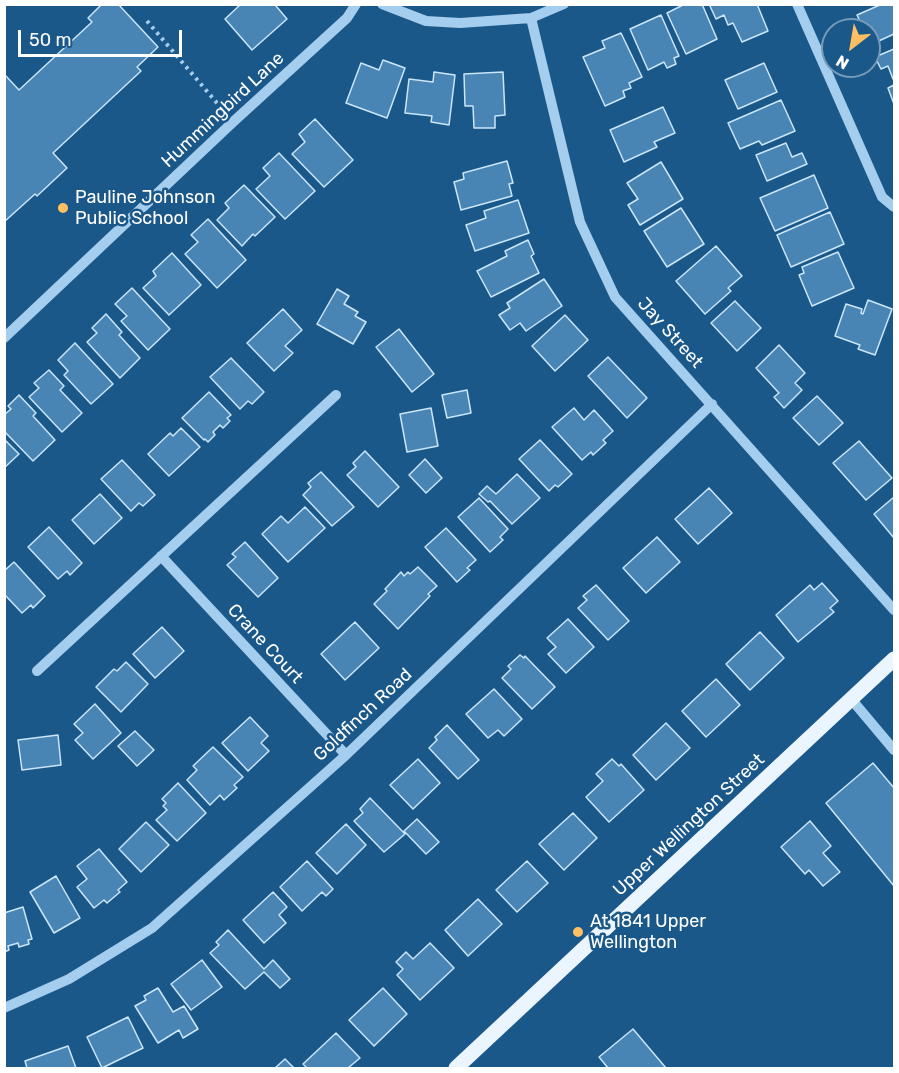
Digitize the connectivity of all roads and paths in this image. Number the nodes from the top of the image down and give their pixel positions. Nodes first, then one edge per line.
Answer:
1 (356, 4) edge
2 (382, 4) edge
3 (564, 4) edge
4 (797, 4) edge
5 (531, 18) junction
6 (147, 21) dead end
7 (233, 122) junction
8 (894, 207) edge
9 (4, 338) edge
10 (336, 395) dead end
11 (712, 404) junction
12 (161, 556) junction
13 (894, 610) edge
14 (894, 658) edge
15 (37, 671) dead end
16 (852, 700) junction
17 (894, 750) edge
18 (346, 755) junction
19 (4, 1008) edge
20 (456, 1068) edge

1 - 7 street, Hummingbird Lane
2 - 5 street
3 - 5 street
4 - 8 street
5 - 11 street, Jay Street
6 - 7 path
7 - 9 street, Hummingbird Lane
10 - 12 street
11 - 13 street, Jay Street
11 - 18 street, Goldfinch Road
12 - 15 street
12 - 18 street, Crane Court
14 - 16 main road, Upper Wellington Street
16 - 17 street
16 - 20 main road, Upper Wellington Street
18 - 19 street, Goldfinch Road

